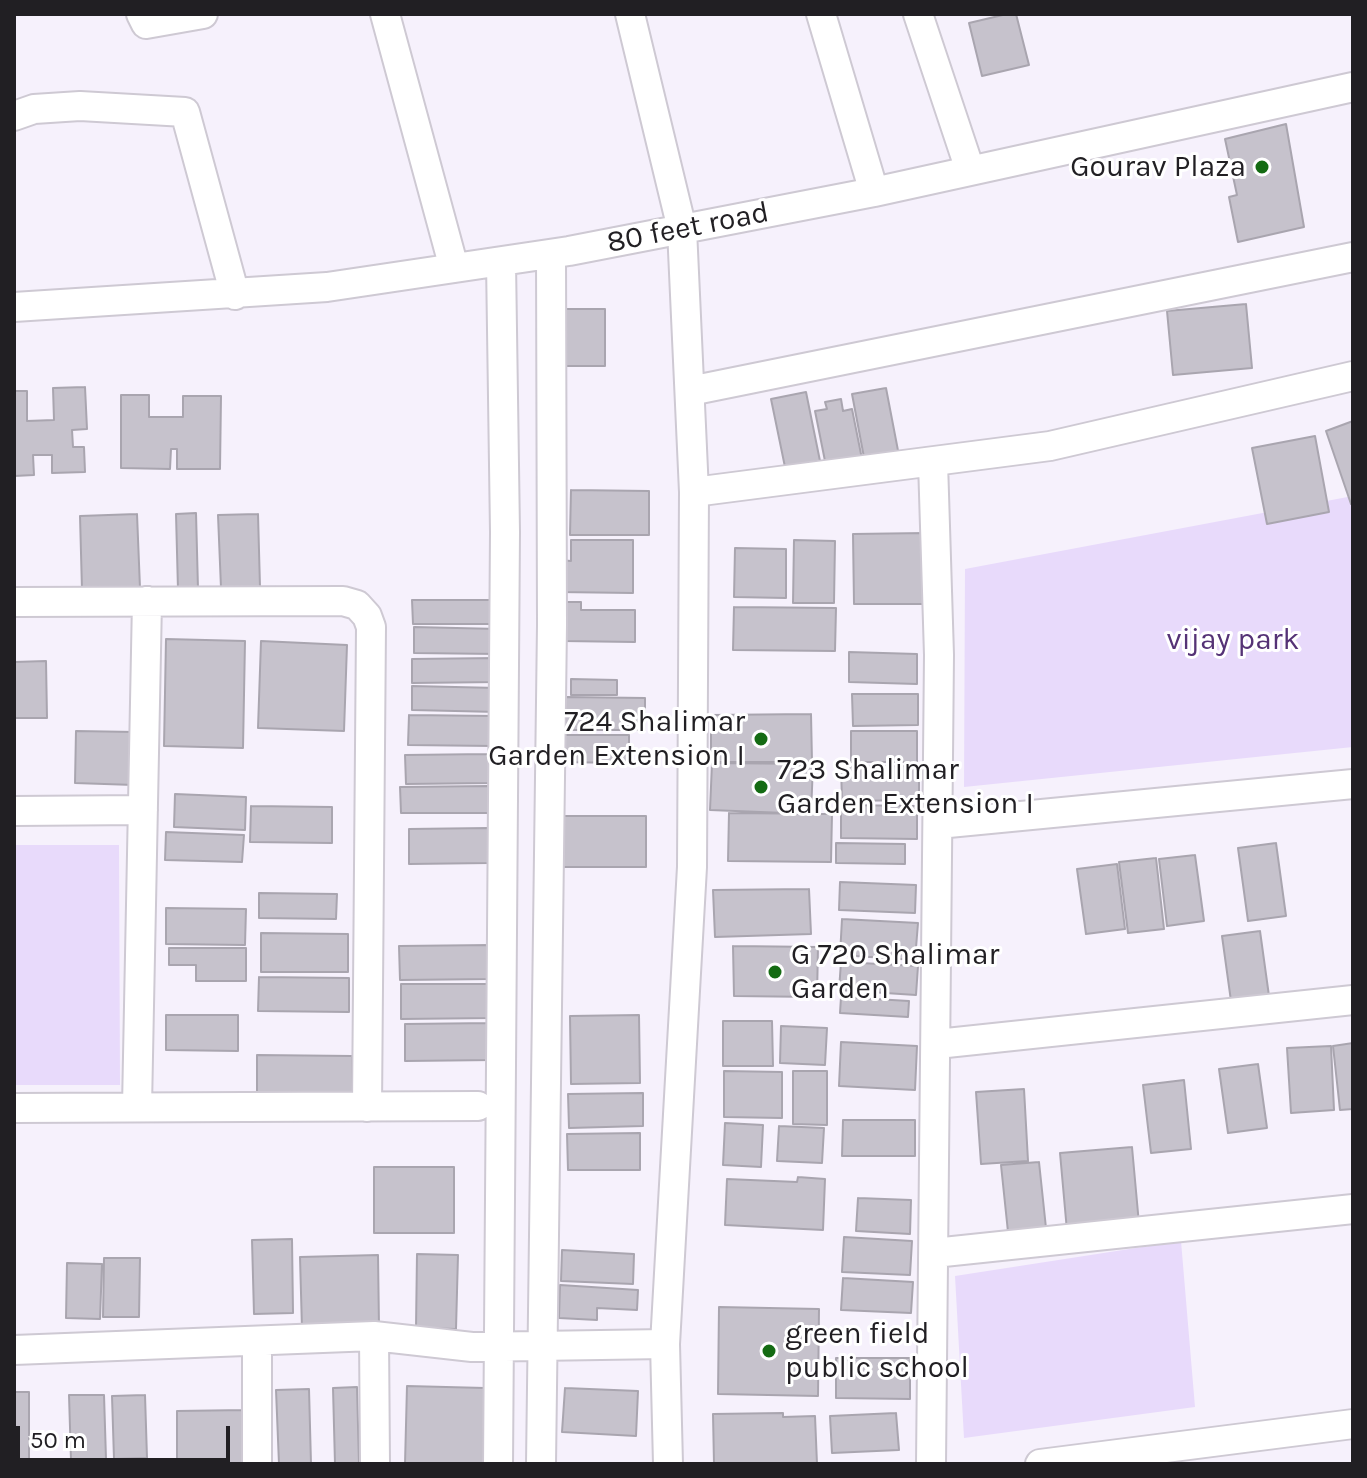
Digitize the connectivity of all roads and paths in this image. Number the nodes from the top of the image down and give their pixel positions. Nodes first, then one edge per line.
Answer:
1 (141, 14) edge
2 (203, 14) edge
3 (385, 14) edge
4 (630, 14) edge
5 (821, 14) edge
6 (918, 14) edge
7 (1353, 87) edge
8 (14, 116) edge
9 (970, 170) junction
10 (874, 192) junction
11 (682, 229) junction
12 (551, 254) junction
13 (1353, 257) edge
14 (501, 262) junction
15 (454, 268) junction
16 (235, 295) junction
17 (14, 307) edge
18 (1353, 376) edge
19 (690, 391) junction
20 (933, 462) junction
21 (694, 492) junction
22 (147, 601) junction
23 (14, 602) edge
24 (1353, 784) edge
25 (143, 810) junction
26 (14, 811) edge
27 (938, 824) junction
28 (1353, 1000) edge
29 (937, 1044) junction
30 (478, 1106) dead end
31 (137, 1107) junction
32 (367, 1107) junction
33 (14, 1108) edge
34 (1353, 1209) edge
35 (934, 1253) junction
36 (374, 1336) junction
37 (257, 1341) junction
38 (665, 1344) junction
39 (500, 1347) junction
40 (541, 1347) junction
41 (14, 1350) edge
42 (1353, 1424) edge
43 (1139, 1456) edge
44 (257, 1464) edge
45 (375, 1464) edge
46 (498, 1464) edge
47 (541, 1464) edge
48 (668, 1464) edge
49 (931, 1464) edge
50 (1040, 1464) edge

1 - 2 street
3 - 15 street
4 - 11 street
5 - 10 street
6 - 9 street
7 - 9 street, 80 feet road
8 - 16 street
9 - 10 street, 80 feet road
10 - 11 street, 80 feet road
11 - 12 street, 80 feet road
11 - 19 street
12 - 14 street, 80 feet road
12 - 40 street
13 - 19 street
14 - 15 street, 80 feet road
14 - 39 street
15 - 16 street, 80 feet road
16 - 17 street, 80 feet road
18 - 20 street
19 - 21 street
20 - 21 street
20 - 27 street
21 - 38 street
22 - 23 street
22 - 25 street
22 - 32 street
24 - 27 street
25 - 26 street
25 - 31 street
27 - 29 street
28 - 29 street
29 - 35 street
30 - 32 street
31 - 32 street
31 - 33 street
34 - 35 street
35 - 49 street
36 - 37 street
36 - 39 street
36 - 45 street
37 - 41 street
37 - 44 street
38 - 40 street
38 - 48 street
39 - 40 street
39 - 46 street
40 - 47 street
42 - 43 street
43 - 50 street

